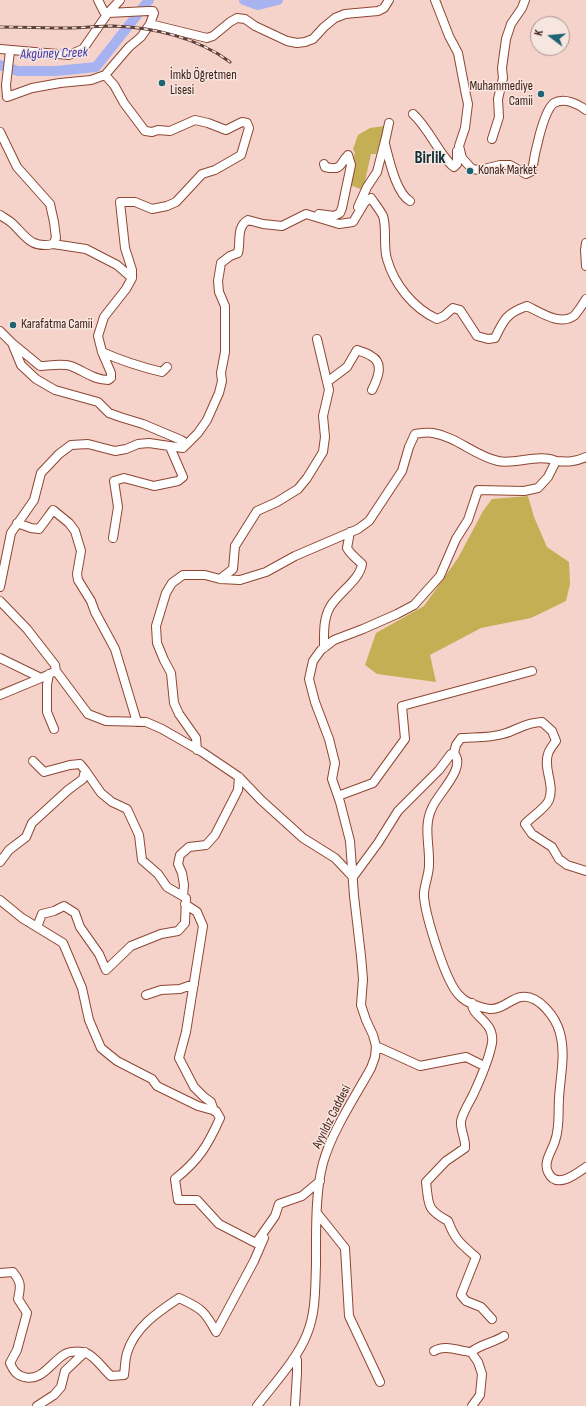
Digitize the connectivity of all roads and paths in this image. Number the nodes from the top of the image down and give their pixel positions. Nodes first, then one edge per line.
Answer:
1 (98, 0) edge
2 (120, 0) edge
3 (389, 0) edge
4 (435, 0) edge
5 (525, 0) edge
6 (108, 13) junction
7 (150, 24) junction
8 (0, 49) edge
9 (10, 51) junction
10 (105, 75) junction
11 (4, 99) edge
12 (586, 110) edge
13 (412, 114) dead end
14 (389, 123) dead end
15 (0, 132) edge
16 (492, 139) dead end
17 (385, 143) junction
18 (459, 146) junction
19 (324, 164) dead end
20 (410, 201) dead end
21 (306, 214) junction
22 (0, 215) edge
23 (347, 222) junction
24 (586, 243) edge
25 (53, 244) junction
26 (586, 266) edge
27 (132, 278) junction
28 (586, 299) edge
29 (0, 331) edge
30 (318, 339) dead end
31 (12, 343) junction
32 (102, 352) junction
33 (167, 367) dead end
34 (327, 382) junction
35 (372, 390) dead end
36 (187, 444) junction
37 (170, 447) junction
38 (586, 457) edge
39 (556, 461) junction
40 (17, 523) junction
41 (350, 532) junction
42 (113, 538) dead end
43 (220, 580) junction
44 (0, 587) edge
45 (0, 601) edge
46 (324, 648) junction
47 (0, 658) edge
48 (532, 671) dead end
49 (49, 674) junction
50 (0, 695) edge
51 (137, 722) junction
52 (54, 729) dead end
53 (197, 750) junction
54 (454, 753) junction
55 (33, 761) dead end
56 (85, 770) junction
57 (239, 777) junction
58 (338, 796) junction
59 (0, 862) edge
60 (586, 870) edge
61 (353, 877) junction
62 (0, 900) edge
63 (184, 900) junction
64 (37, 927) junction
65 (194, 984) junction
66 (146, 995) dead end
67 (472, 1003) junction
68 (376, 1046) junction
69 (484, 1066) junction
70 (214, 1111) junction
71 (586, 1167) edge
72 (320, 1182) junction
73 (317, 1213) junction
74 (272, 1221) junction
75 (0, 1273) edge
76 (492, 1319) dead end
77 (504, 1336) dead end
78 (434, 1351) dead end
79 (85, 1352) junction
80 (471, 1352) junction
81 (293, 1359) junction
82 (380, 1382) dead end
83 (37, 1406) edge
84 (257, 1406) edge
85 (295, 1406) edge
86 (472, 1406) edge

1 - 6 street
2 - 6 street
3 - 7 street
4 - 18 street
5 - 16 street
6 - 7 street
6 - 9 street
7 - 10 street
8 - 9 street
9 - 11 street
10 - 11 street
10 - 27 street
12 - 18 street
13 - 18 street
14 - 17 street
15 - 25 street
17 - 20 street
17 - 23 street
19 - 21 street
21 - 23 street
21 - 36 street
22 - 25 street
23 - 28 street
24 - 26 street
25 - 27 street
27 - 32 street
29 - 31 street
30 - 34 street
31 - 32 street
31 - 36 street
32 - 33 street
34 - 35 street
34 - 43 street
36 - 37 street
37 - 40 street
37 - 42 street
38 - 39 street
39 - 41 street
39 - 46 street
40 - 44 street
40 - 51 street
41 - 43 street
41 - 46 street
43 - 53 street
45 - 49 street
46 - 58 street
47 - 49 street
48 - 58 street
49 - 50 street
49 - 51 street
49 - 52 street
51 - 53 street
53 - 57 street
54 - 60 street
54 - 61 street
54 - 67 street
55 - 56 street
56 - 59 street
56 - 63 street
57 - 61 street
57 - 63 street
58 - 61 street
61 - 68 street
62 - 64 street
63 - 64 street
63 - 65 street
64 - 70 street
65 - 66 street
65 - 70 street
67 - 69 street
67 - 71 street
68 - 69 street
68 - 72 street, Ayyıldız Caddesi
69 - 76 street
70 - 74 street
72 - 73 street, Ayyıldız Caddesi
72 - 74 street
73 - 81 street, Ayyıldız Caddesi
73 - 82 street
74 - 79 street
75 - 79 street
77 - 80 street
78 - 80 street
79 - 83 street
80 - 86 street
81 - 84 street, Ayyıldız Caddesi
81 - 85 street

